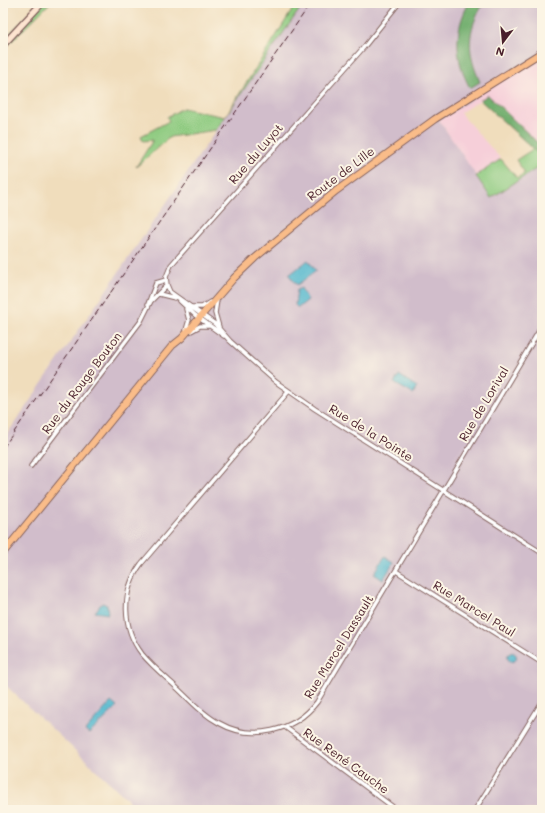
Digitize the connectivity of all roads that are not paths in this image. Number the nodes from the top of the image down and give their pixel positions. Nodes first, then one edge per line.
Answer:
1 (42, 3) edge
2 (399, 3) edge
3 (3, 45) edge
4 (542, 48) edge
5 (542, 52) edge
6 (509, 72) junction
7 (166, 280) junction
8 (167, 285) junction
9 (154, 286) junction
10 (220, 293) junction
11 (159, 294) junction
12 (178, 299) junction
13 (190, 306) junction
14 (185, 307) junction
15 (146, 310) junction
16 (200, 316) junction
17 (542, 326) edge
18 (214, 328) junction
19 (219, 328) junction
20 (182, 338) junction
21 (228, 339) junction
22 (289, 391) junction
23 (31, 466) dead end
24 (444, 491) junction
25 (3, 553) edge
26 (542, 553) edge
27 (396, 571) junction
28 (542, 663) edge
29 (542, 702) edge
30 (285, 727) junction
31 (397, 810) edge
32 (475, 810) edge

1 - 3 main road
2 - 7 street, Rue du Luyot
4 - 6 main road, Route de Lille
5 - 6 main road, Route de Lille
6 - 10 main road, Route de Lille
7 - 8 street
7 - 9 street
8 - 11 street, Rue du Rouge Bouton
8 - 12 street
9 - 11 street
9 - 15 street, Rue du Rouge Bouton
10 - 13 street
10 - 16 main road, Route de Lille
10 - 19 street
11 - 12 street
11 - 15 street, Rue du Rouge Bouton
12 - 13 street
12 - 14 street
13 - 16 street
14 - 16 street
14 - 20 street
15 - 23 street, Rue du Rouge Bouton
16 - 18 street
16 - 19 street, Rue de la Pointe
16 - 20 main road, Route de Lille
17 - 24 street, Rue de Lorival
18 - 20 street
18 - 21 street
19 - 21 street, Rue de la Pointe
20 - 25 main road, Route de Lille
21 - 22 street, Rue de la Pointe
22 - 24 street, Rue de la Pointe
22 - 30 street, Rue Marcel Dassault
24 - 26 street, Rue de la Pointe
24 - 27 street, Rue Marcel Dassault
27 - 28 street, Rue Marcel Paul
27 - 30 street, Rue Marcel Dassault
29 - 32 street
30 - 31 street, Rue René Cauche

